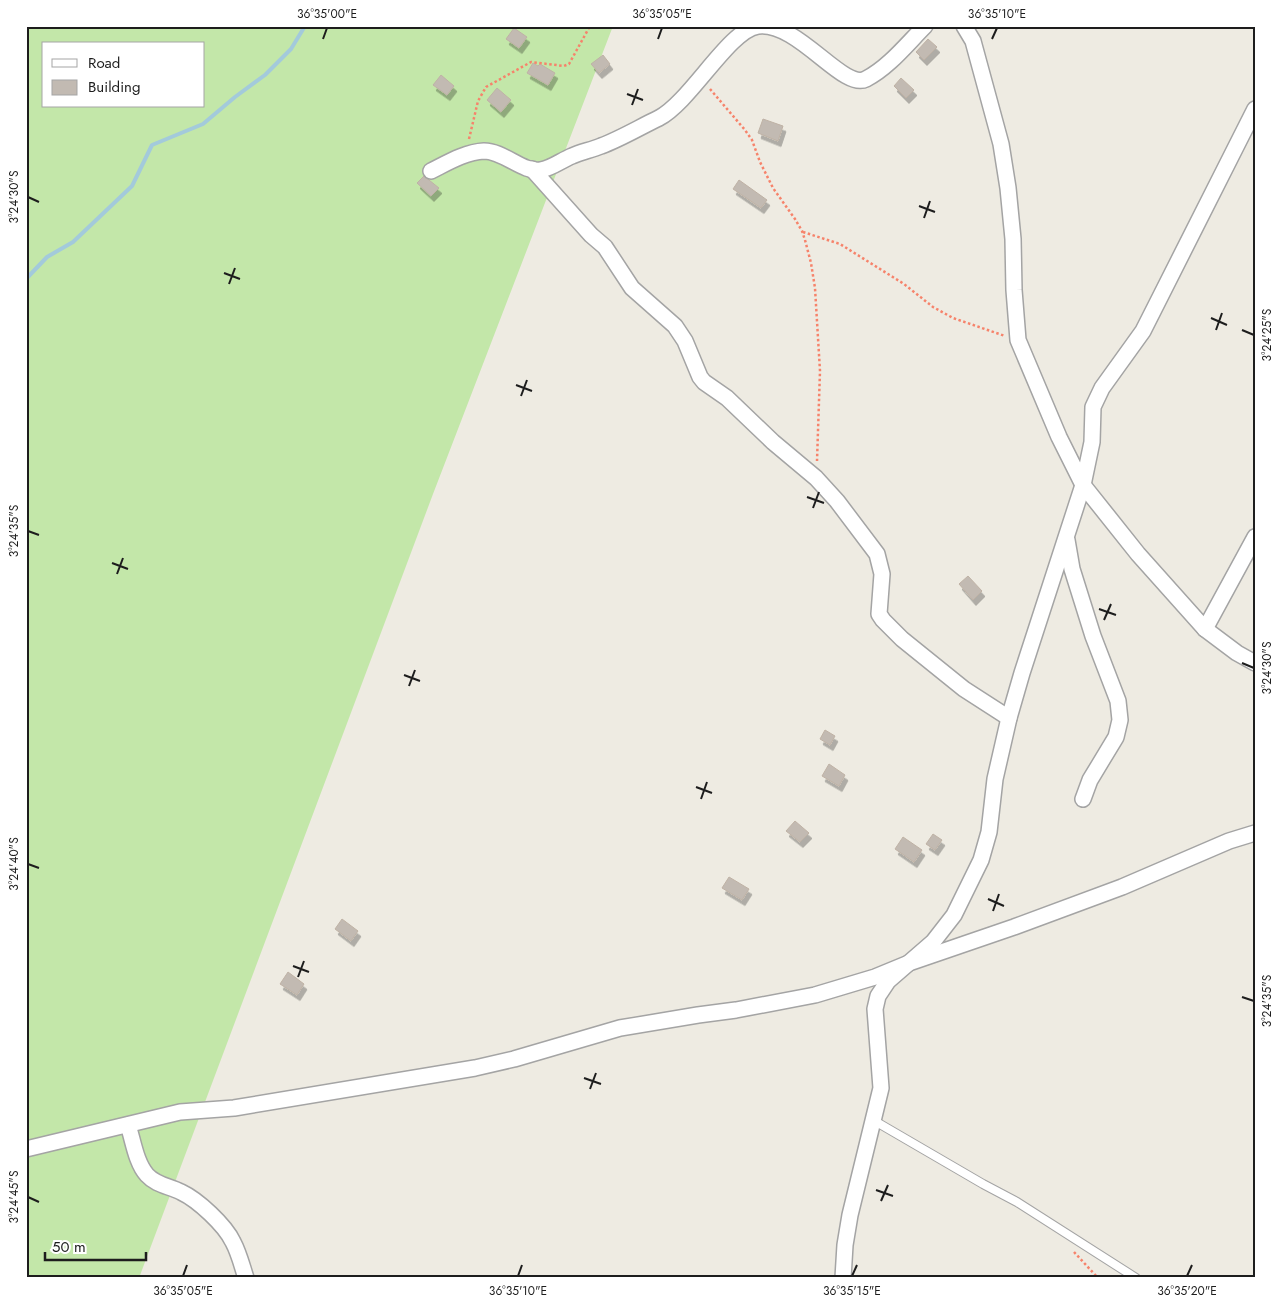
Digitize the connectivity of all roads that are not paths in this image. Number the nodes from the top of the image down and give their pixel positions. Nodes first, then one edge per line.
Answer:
1 (926, 26) edge
2 (964, 26) edge
3 (1255, 109) edge
4 (430, 170) dead end
5 (532, 170) junction
6 (1083, 485) junction
7 (1255, 536) edge
8 (1067, 539) junction
9 (1205, 629) junction
10 (1255, 663) edge
11 (1009, 718) junction
12 (1082, 798) dead end
13 (1255, 833) edge
14 (909, 963) junction
15 (873, 1120) junction
16 (128, 1125) junction
17 (26, 1149) edge
18 (246, 1278) edge
19 (843, 1278) edge
20 (1136, 1278) edge

1 - 5 street
2 - 6 street
3 - 6 street
4 - 5 street
5 - 11 street
6 - 8 street
6 - 9 street
7 - 9 street
8 - 11 street
8 - 12 street
9 - 10 street
11 - 14 street
13 - 14 street
14 - 15 street
14 - 16 street
15 - 19 street
15 - 20 lane
16 - 17 street
16 - 18 street

